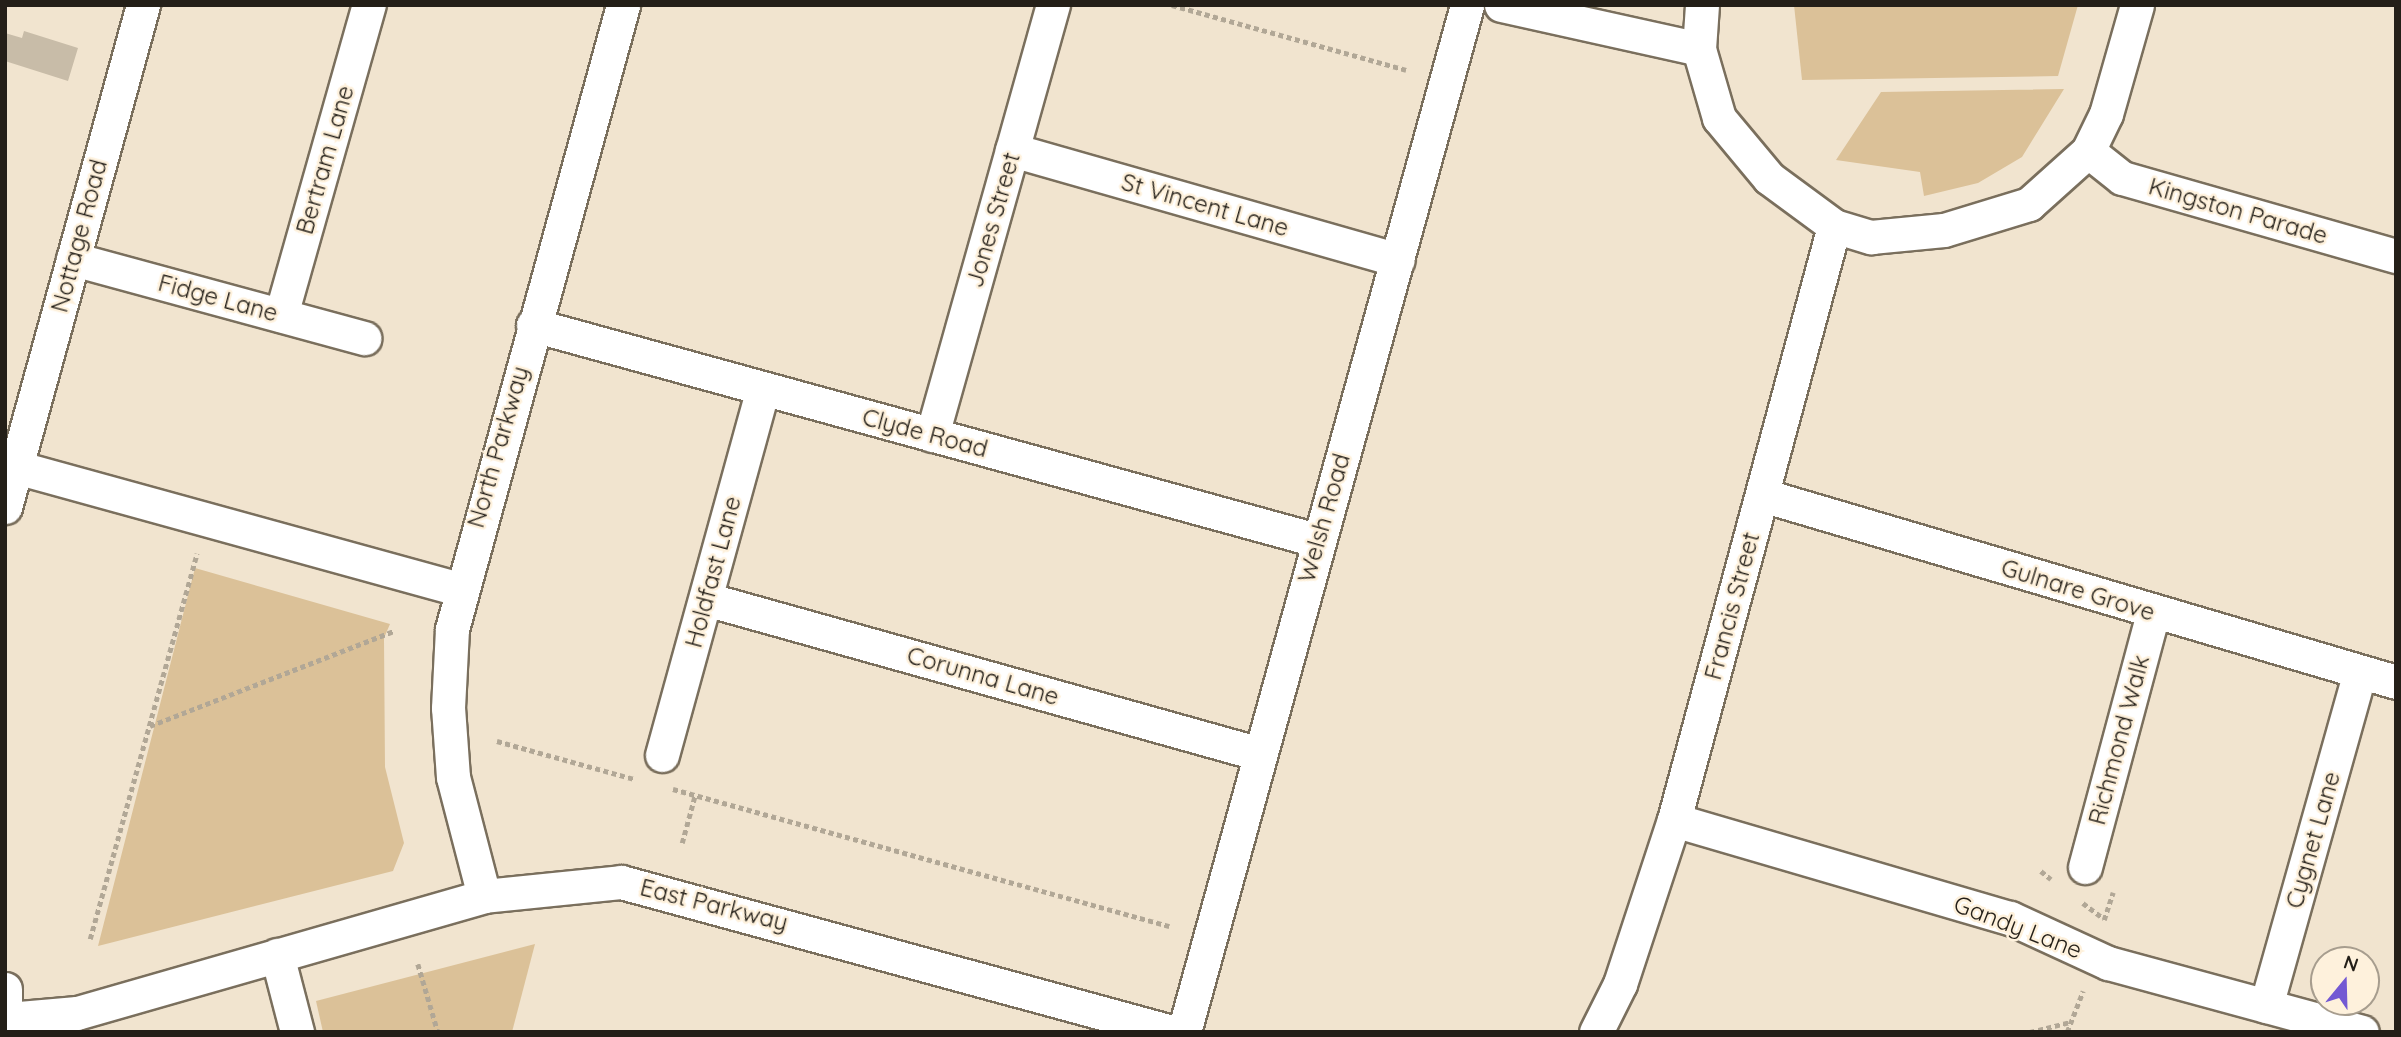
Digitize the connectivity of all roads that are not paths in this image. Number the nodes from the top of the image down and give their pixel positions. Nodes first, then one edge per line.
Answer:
1 (143, 5) edge
2 (369, 5) edge
3 (623, 5) edge
4 (1053, 5) edge
5 (1467, 5) edge
6 (1502, 5) edge
7 (1702, 5) edge
8 (2137, 5) edge
9 (1699, 49) junction
10 (1012, 150) junction
11 (2088, 151) junction
12 (1834, 226) junction
13 (2396, 256) edge
14 (73, 259) junction
15 (1398, 260) junction
16 (281, 315) junction
17 (533, 325) junction
18 (364, 338) dead end
19 (763, 389) junction
20 (932, 435) junction
21 (16, 467) junction
22 (1762, 495) junction
23 (5, 507) edge
24 (1317, 540) junction
25 (458, 589) junction
26 (706, 599) junction
27 (2153, 613) junction
28 (2360, 673) junction
29 (2396, 682) edge
30 (1260, 754) junction
31 (663, 771) road end
32 (1674, 820) junction
33 (2085, 867) dead end
34 (484, 896) junction
35 (277, 956) junction
36 (1620, 984) junction
37 (2266, 1006) junction
38 (6, 1012) edge
39 (297, 1032) edge
40 (1172, 1032) edge
41 (1184, 1032) edge
42 (1596, 1032) edge
43 (1620, 1032) edge
44 (2362, 1032) edge

1 - 14 street, Nottage Road
2 - 16 street, Bertram Lane
3 - 17 street, North Parkway
4 - 10 street, Jones Street
5 - 15 street, Welsh Road
6 - 9 street
7 - 9 street
8 - 11 street
9 - 12 street
10 - 15 street, St Vincent Lane
10 - 20 street, Jones Street
11 - 12 street
11 - 13 street, Kingston Parade
12 - 22 street, Francis Street
14 - 16 street, Fidge Lane
14 - 21 street, Nottage Road
15 - 24 street, Welsh Road
16 - 18 street, Fidge Lane
17 - 19 street, Clyde Road
17 - 25 street, North Parkway
19 - 20 street, Clyde Road
19 - 26 street, Holdfast Lane
20 - 24 street, Clyde Road
21 - 23 street, Nottage Road
21 - 25 street
22 - 27 street, Gulnare Grove
22 - 32 street, Francis Street
24 - 30 street, Welsh Road
25 - 34 street, North Parkway
26 - 30 street, Corunna Lane
26 - 31 street, Holdfast Lane
27 - 28 street, Gulnare Grove
27 - 33 street, Richmond Walk
28 - 29 street, Gulnare Grove
28 - 37 street, Cygnet Lane
30 - 41 street, Welsh Road
32 - 36 street, Francis Street
32 - 37 street, Gandy Lane
34 - 35 street, East Parkway
34 - 40 street, East Parkway
35 - 38 street, East Parkway
35 - 39 street
36 - 42 street, Francis Street
36 - 43 street, Francis Street
37 - 44 street, Gandy Lane

